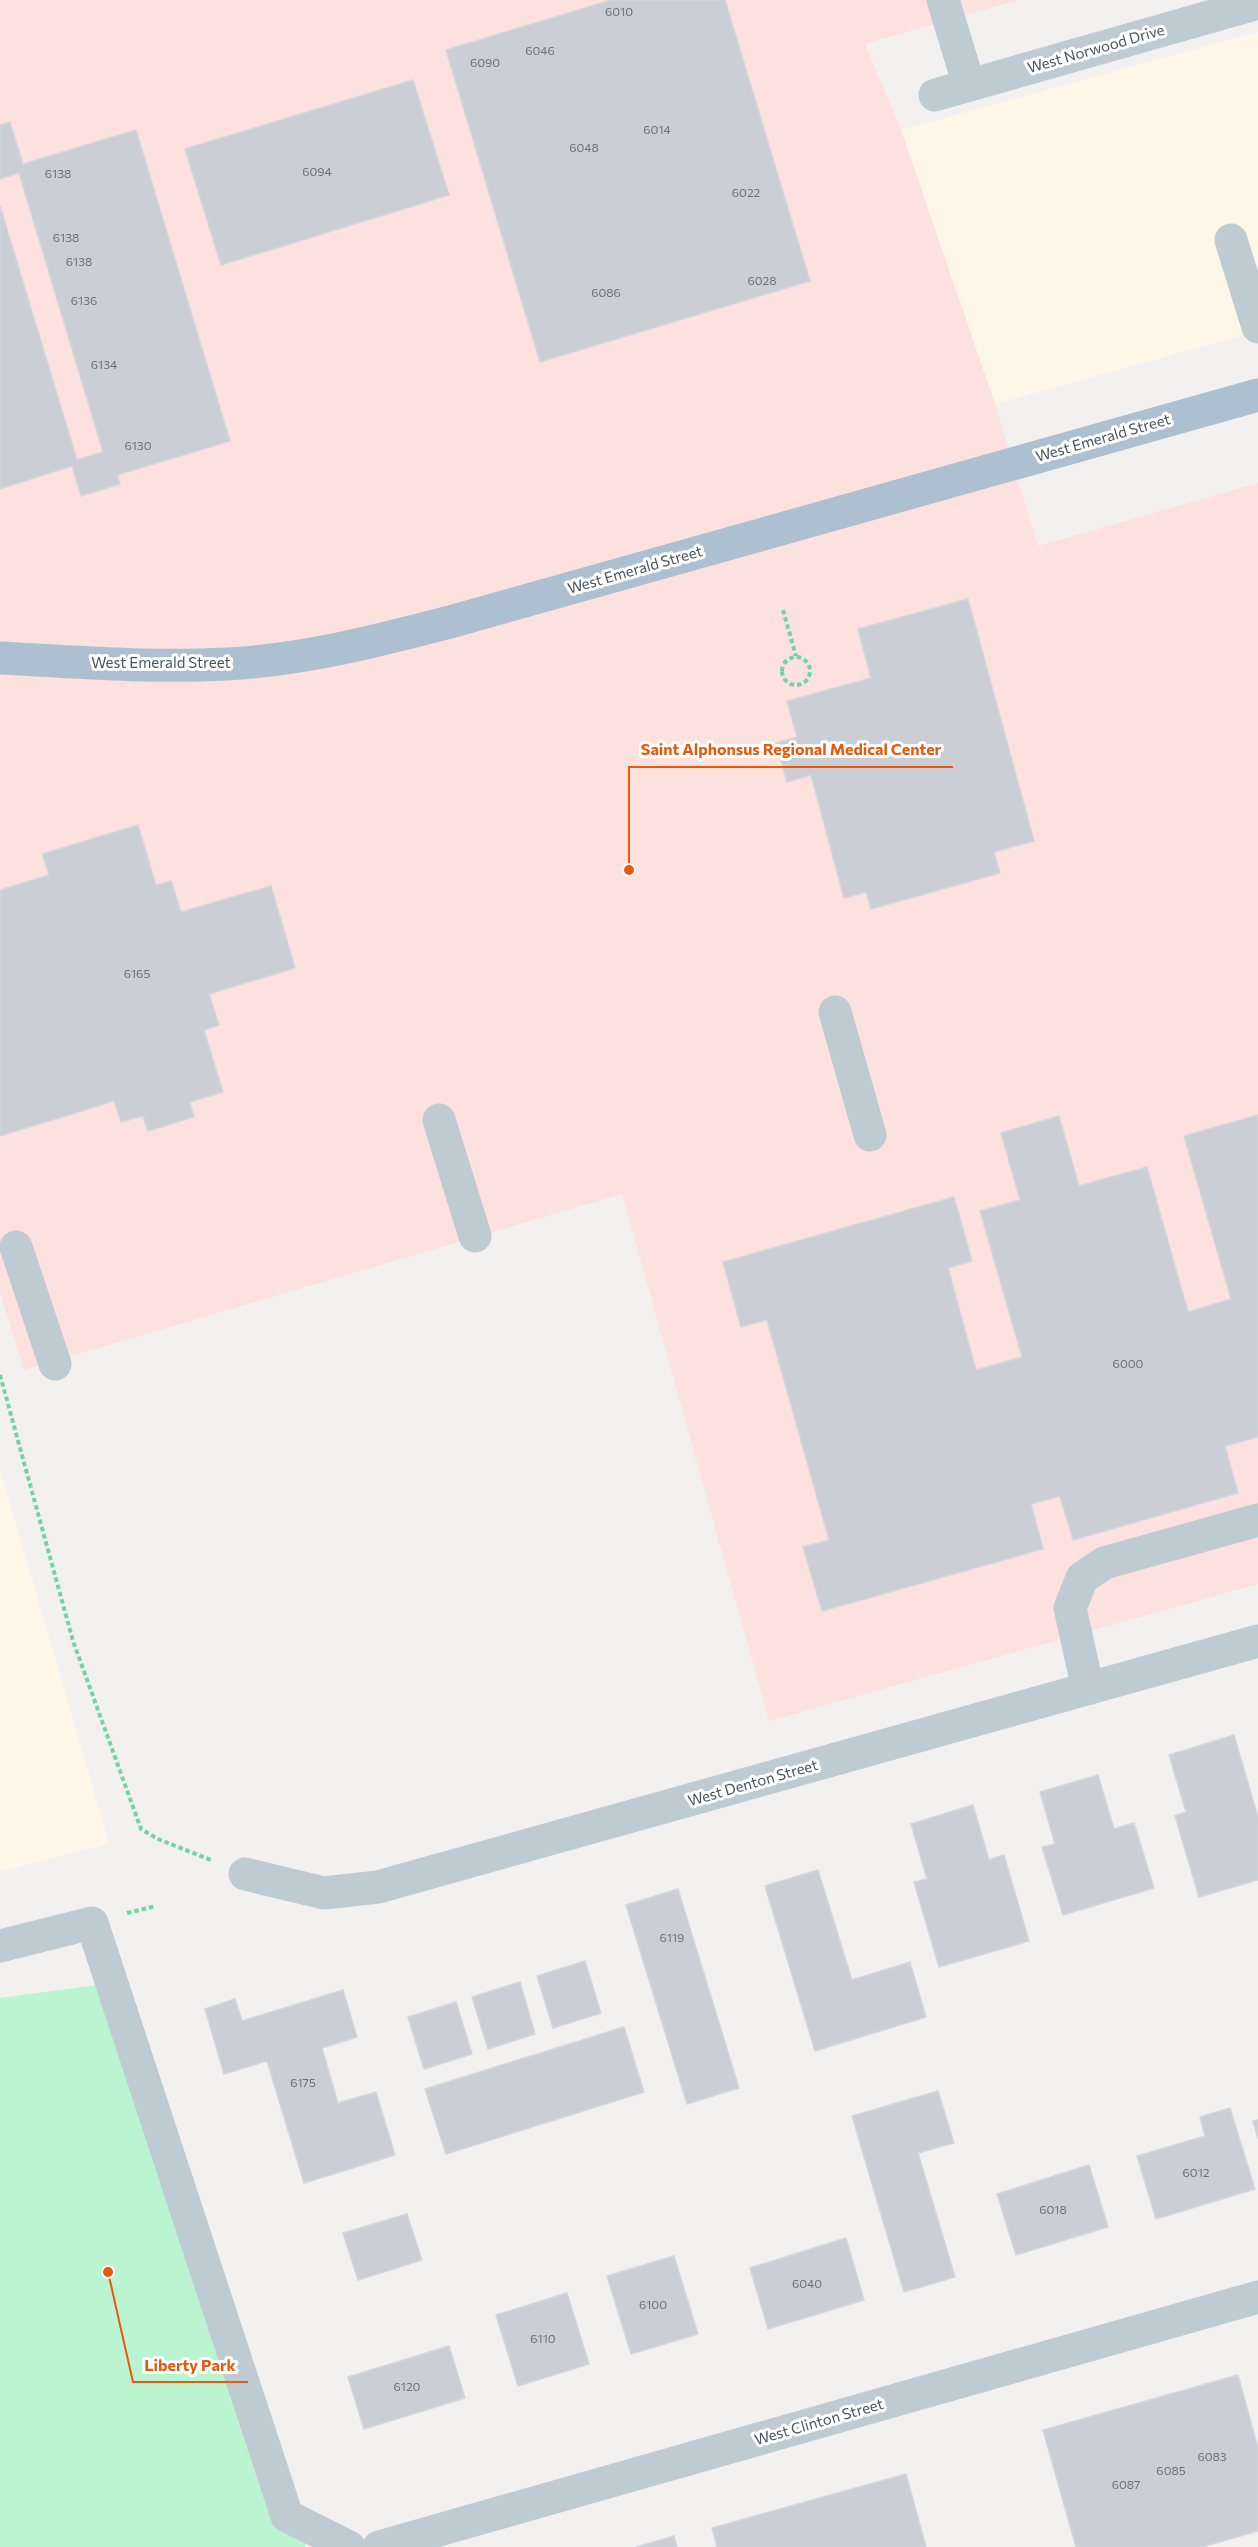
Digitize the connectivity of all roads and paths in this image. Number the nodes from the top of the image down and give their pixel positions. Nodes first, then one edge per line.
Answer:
1 (943, 0) edge
2 (1258, 3) edge
3 (969, 85) junction
4 (935, 95) dead end
5 (1231, 240) dead end
6 (1258, 327) edge
7 (1258, 395) edge
8 (783, 610) dead end
9 (796, 656) junction
10 (0, 658) edge
11 (835, 1012) dead end
12 (439, 1120) dead end
13 (870, 1136) dead end
14 (475, 1236) dead end
15 (16, 1247) dead end
16 (56, 1364) dead end
17 (0, 1375) edge
18 (1258, 1520) edge
19 (1258, 1641) edge
20 (1088, 1689) junction
21 (245, 1874) joint
22 (0, 1947) edge
23 (1258, 2297) edge
24 (349, 2547) edge
25 (379, 2547) edge

1 - 3 street
2 - 3 street, West Norwood Drive
3 - 4 street, West Norwood Drive
5 - 6 street
7 - 10 main road, West Emerald Street
8 - 9 path
9 - 9 path
11 - 13 street
12 - 14 street
15 - 16 street
17 - 21 path
18 - 20 street
19 - 20 street, West Denton Street
20 - 21 street, West Denton Street
22 - 24 street
23 - 25 street, West Clinton Street

